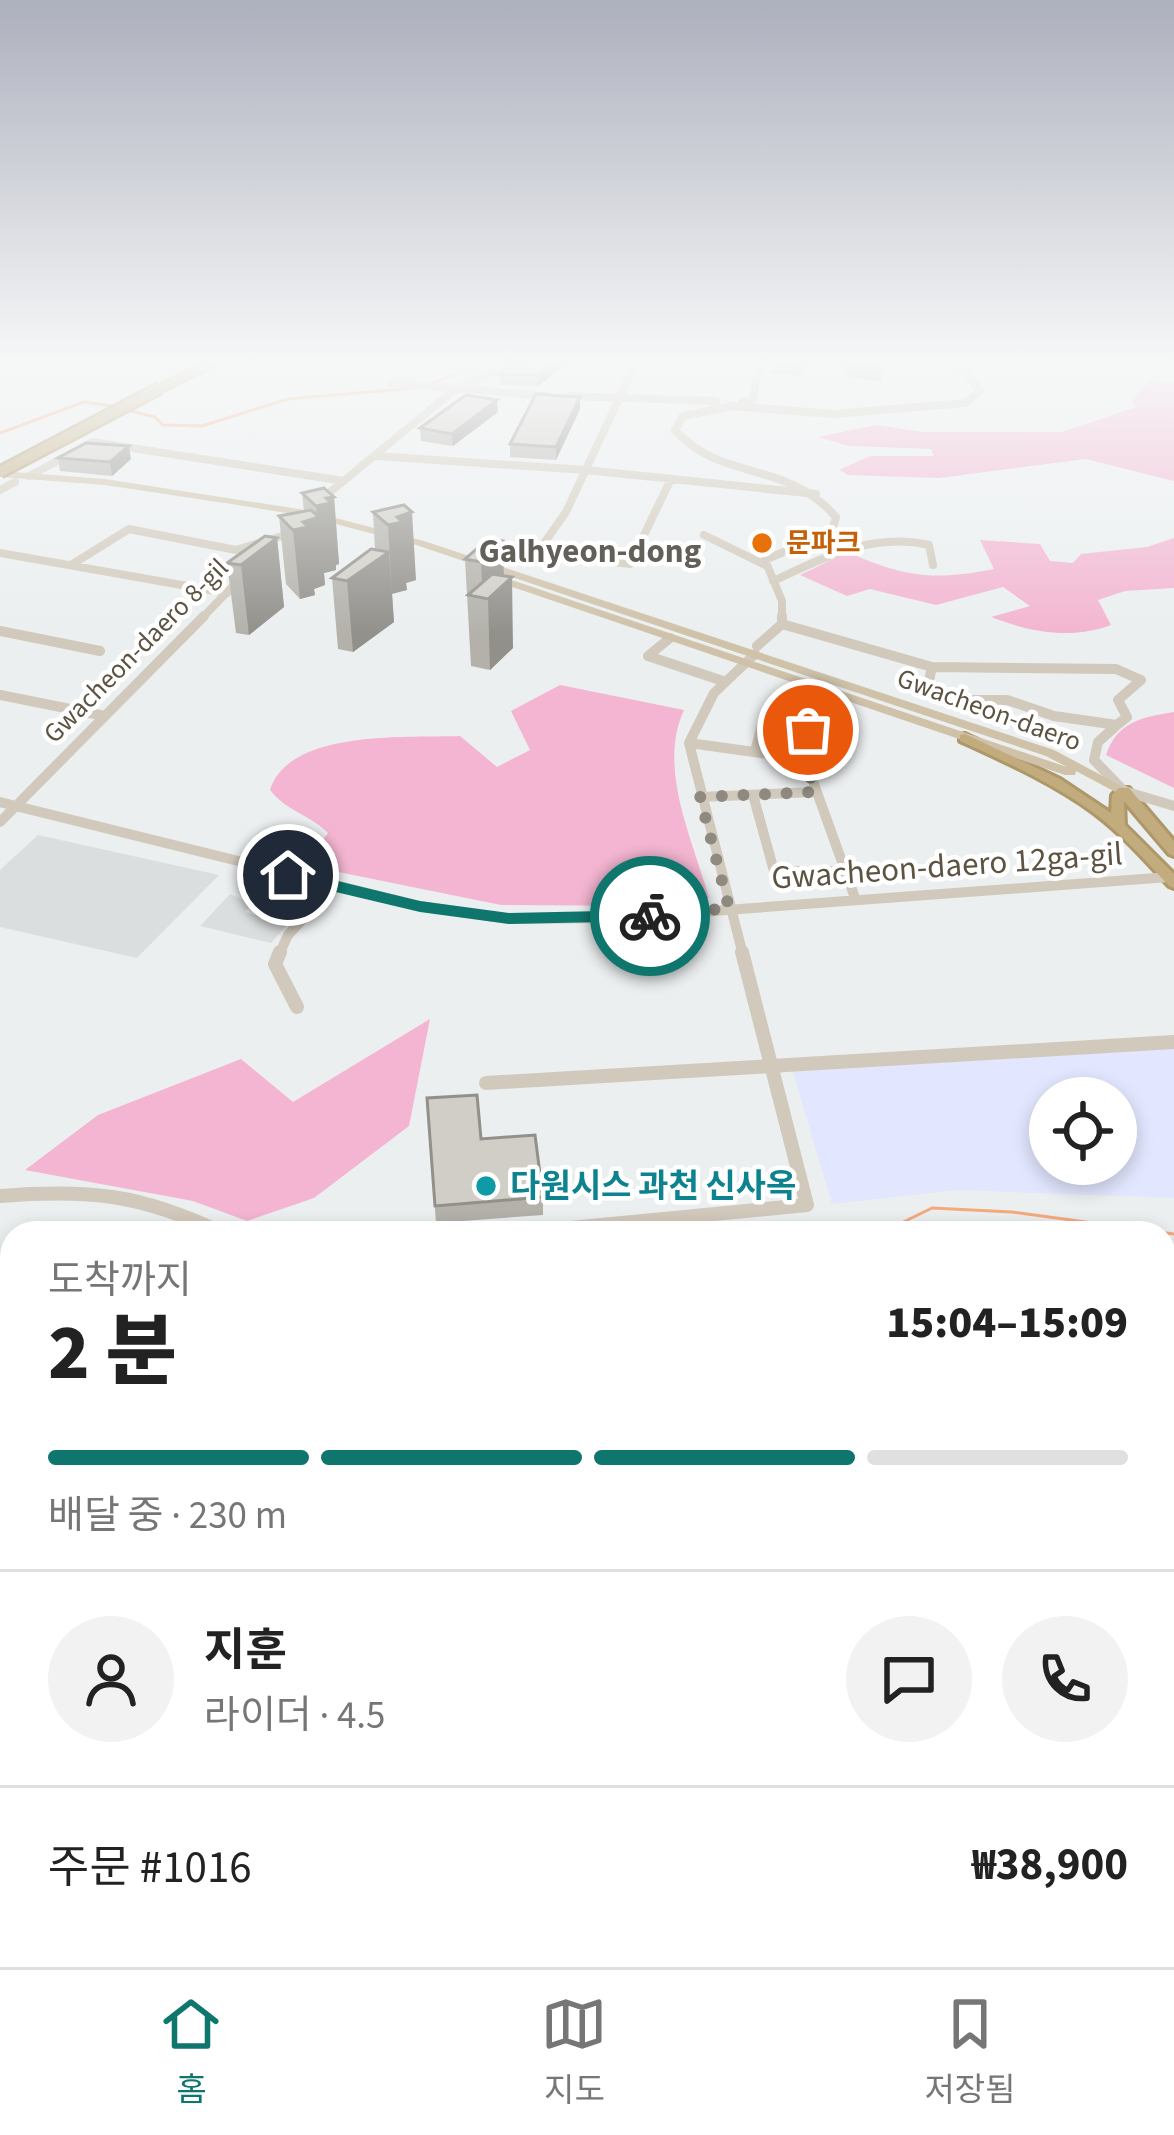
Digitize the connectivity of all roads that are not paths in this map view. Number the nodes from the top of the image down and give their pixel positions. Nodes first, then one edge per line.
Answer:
1 (44, 452) edge
2 (74, 452) edge
3 (156, 452) edge
4 (379, 452) edge
5 (595, 452) edge
6 (699, 452) edge
7 (375, 455) junction
8 (586, 470) junction
9 (28, 476) junction
10 (0, 477) edge
11 (671, 478) junction
12 (344, 481) junction
13 (820, 494) junction
14 (293, 525) junction
15 (704, 535) dead end
16 (236, 550) junction
17 (0, 553) edge
18 (266, 553) edge
19 (765, 565) junction
20 (933, 565) dead end
21 (71, 566) junction
22 (773, 581) junction
23 (227, 593) junction
24 (782, 624) junction
25 (0, 631) edge
26 (670, 638) junction
27 (756, 650) junction
28 (100, 651) dead end
29 (743, 664) junction
30 (932, 667) junction
31 (726, 678) junction
32 (0, 695) edge
33 (105, 716) junction
34 (1117, 725) junction
35 (965, 738) junction
36 (688, 743) junction
37 (755, 752) junction
38 (1049, 753) junction
39 (805, 759) junction
40 (1034, 759) junction
41 (1124, 791) junction
42 (815, 792) junction
43 (753, 795) junction
44 (700, 797) junction
45 (0, 802) edge
46 (16, 806) junction
47 (1174, 806) edge
48 (0, 822) edge
49 (1119, 823) junction
50 (1174, 851) edge
51 (845, 871) junction
52 (1172, 880) edge
53 (333, 886) junction
54 (855, 898) junction
55 (729, 908) junction
56 (297, 1007) dead end
57 (1174, 1042) edge
58 (770, 1064) junction
59 (486, 1083) dead end
60 (0, 1196) edge
61 (195, 1221) edge
62 (642, 1221) edge

1 - 10 highway, bridge
2 - 9 street
3 - 12 street
4 - 7 street, Gwacheon-daero 8-gil
5 - 8 street
6 - 13 street
7 - 8 street
7 - 12 street, Gwacheon-daero 8-gil
8 - 11 street
8 - 11 street
9 - 10 main road, Gwacheon-daero
9 - 14 main road, Gwacheon-daero
10 - 14 main road, Gwacheon-daero
11 - 13 street
12 - 14 street, Gwacheon-daero 8-gil
13 - 19 street
14 - 16 street
14 - 18 street, Gwacheon-daero 8-gil
14 - 26 main road, Gwacheon-daero
14 - 27 main road, Gwacheon-daero
15 - 19 street
16 - 21 street
16 - 23 street, Gwacheon-daero 8-gil
17 - 21 street
19 - 22 street
20 - 22 street
21 - 23 street
22 - 24 street
23 - 33 street, Gwacheon-daero 8-gil
24 - 27 street
24 - 30 street
25 - 28 street
26 - 29 main road, Gwacheon-daero
26 - 31 street
27 - 29 street
27 - 38 main road, Gwacheon-daero
29 - 31 street
29 - 35 main road, Gwacheon-daero
30 - 34 street
30 - 34 street
31 - 36 street
32 - 33 street
33 - 46 street, Gwacheon-daero 8-gil
34 - 41 street
35 - 40 main road, Gwacheon-daero
35 - 49 highway
36 - 37 street
36 - 44 street
37 - 39 street
37 - 39 street
38 - 40 main road
38 - 41 main road, Gwacheon-daero
39 - 42 street
40 - 41 main road, Gwacheon-daero
41 - 47 street
41 - 49 highway
41 - 50 highway
42 - 43 street
42 - 51 street
43 - 44 street
43 - 51 street
44 - 55 street
45 - 46 street, Gwacheon-daero 12ga-gil
46 - 48 street, Gwacheon-daero 8-gil
46 - 53 street, Gwacheon-daero 12ga-gil
49 - 52 highway
51 - 54 street
52 - 54 street, Gwacheon-daero 12ga-gil
53 - 55 street, Gwacheon-daero 12ga-gil
53 - 56 street
54 - 55 street, Gwacheon-daero 12ga-gil
55 - 58 street
57 - 58 street
58 - 59 street
58 - 62 street
60 - 61 street

